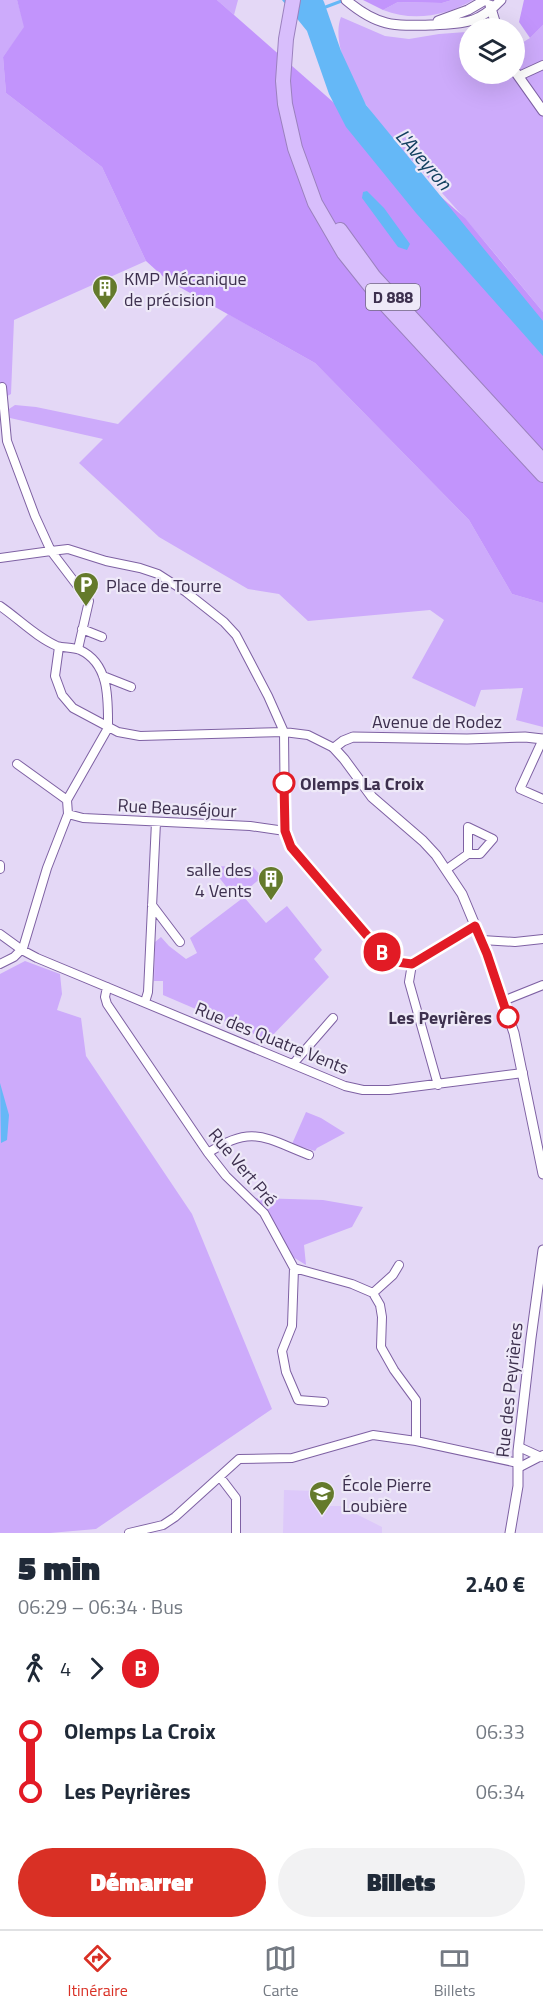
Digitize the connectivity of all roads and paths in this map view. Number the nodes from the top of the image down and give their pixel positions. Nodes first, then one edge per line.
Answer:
1 (293, 0) edge
2 (346, 0) edge
3 (486, 0) edge
4 (501, 0) edge
5 (491, 10) junction
6 (480, 18) edge
7 (484, 18) edge
8 (494, 18) edge
9 (459, 23) edge
10 (426, 25) junction
11 (543, 65) edge
12 (525, 71) edge
13 (525, 84) edge
14 (288, 103) junction
15 (543, 111) edge
16 (2, 387) dead end
17 (1, 409) edge
18 (543, 461) edge
19 (543, 475) edge
20 (51, 551) junction
21 (0, 558) edge
22 (0, 606) edge
23 (82, 628) junction
24 (102, 637) dead end
25 (59, 646) junction
26 (78, 649) junction
27 (103, 676) junction
28 (132, 687) dead end
29 (108, 728) junction
30 (284, 732) junction
31 (543, 739) edge
32 (334, 748) junction
33 (17, 764) dead end
34 (543, 799) edge
35 (67, 800) junction
36 (68, 814) junction
37 (156, 822) junction
38 (285, 831) junction
39 (468, 854) dead end
40 (447, 869) junction
41 (152, 905) junction
42 (475, 926) junction
43 (0, 934) edge
44 (543, 939) edge
45 (482, 940) junction
46 (180, 942) dead end
47 (22, 950) junction
48 (0, 964) edge
49 (412, 964) junction
50 (543, 985) edge
51 (107, 987) junction
52 (503, 1001) junction
53 (145, 1002) junction
54 (333, 1018) dead end
55 (293, 1064) junction
56 (523, 1074) junction
57 (438, 1085) junction
58 (539, 1127) edge
59 (208, 1153) junction
60 (309, 1155) dead end
61 (543, 1174) edge
62 (543, 1250) edge
63 (399, 1265) dead end
64 (294, 1268) junction
65 (373, 1293) junction
66 (324, 1402) dead end
67 (416, 1441) junction
68 (519, 1447) junction
69 (542, 1456) edge
70 (518, 1465) junction
71 (220, 1477) junction
72 (129, 1533) edge
73 (236, 1533) edge
74 (510, 1533) edge

1 - 14 highway
2 - 10 street
3 - 5 street
3 - 6 street
3 - 10 street
4 - 5 street
5 - 7 street
5 - 8 street
9 - 10 street
11 - 12 street
13 - 15 street
14 - 18 highway, D 888
14 - 19 highway, D 888
16 - 17 street
17 - 20 street
20 - 21 street
20 - 23 street
20 - 30 street
22 - 25 street
23 - 24 street
23 - 26 street
25 - 26 street
25 - 29 street
26 - 27 street
27 - 28 street
27 - 29 street
29 - 30 street
29 - 35 street
30 - 32 street
30 - 38 street
31 - 32 street, Avenue de Rodez
31 - 34 street
32 - 40 street
33 - 35 street
35 - 36 street
36 - 37 street, Rue Beauséjour
36 - 47 street
37 - 38 street, Rue Beauséjour
37 - 41 street
38 - 49 street
39 - 40 street
40 - 42 street
41 - 46 street
41 - 53 street
42 - 45 street
42 - 49 street
43 - 47 street, Rue des Quatre Vents
44 - 45 street
45 - 52 street
47 - 48 street
47 - 51 street, Rue des Quatre Vents
49 - 57 street
50 - 52 street
51 - 53 street, Rue des Quatre Vents
51 - 59 street, Rue Vert Pré
52 - 56 street
53 - 55 street, Rue des Quatre Vents
54 - 55 street
55 - 57 street, Rue des Quatre Vents
56 - 57 street, Rue des Quatre Vents
56 - 58 street
58 - 61 street
59 - 60 street
59 - 64 street, Rue Vert Pré
62 - 68 street, Rue des Peyrières
63 - 65 street
64 - 65 street
64 - 66 street
65 - 67 street
67 - 70 street
67 - 71 street
68 - 69 street
68 - 70 street, Rue des Peyrières
69 - 70 street
70 - 74 street, Rue des Peyrières
71 - 72 street
71 - 73 street

